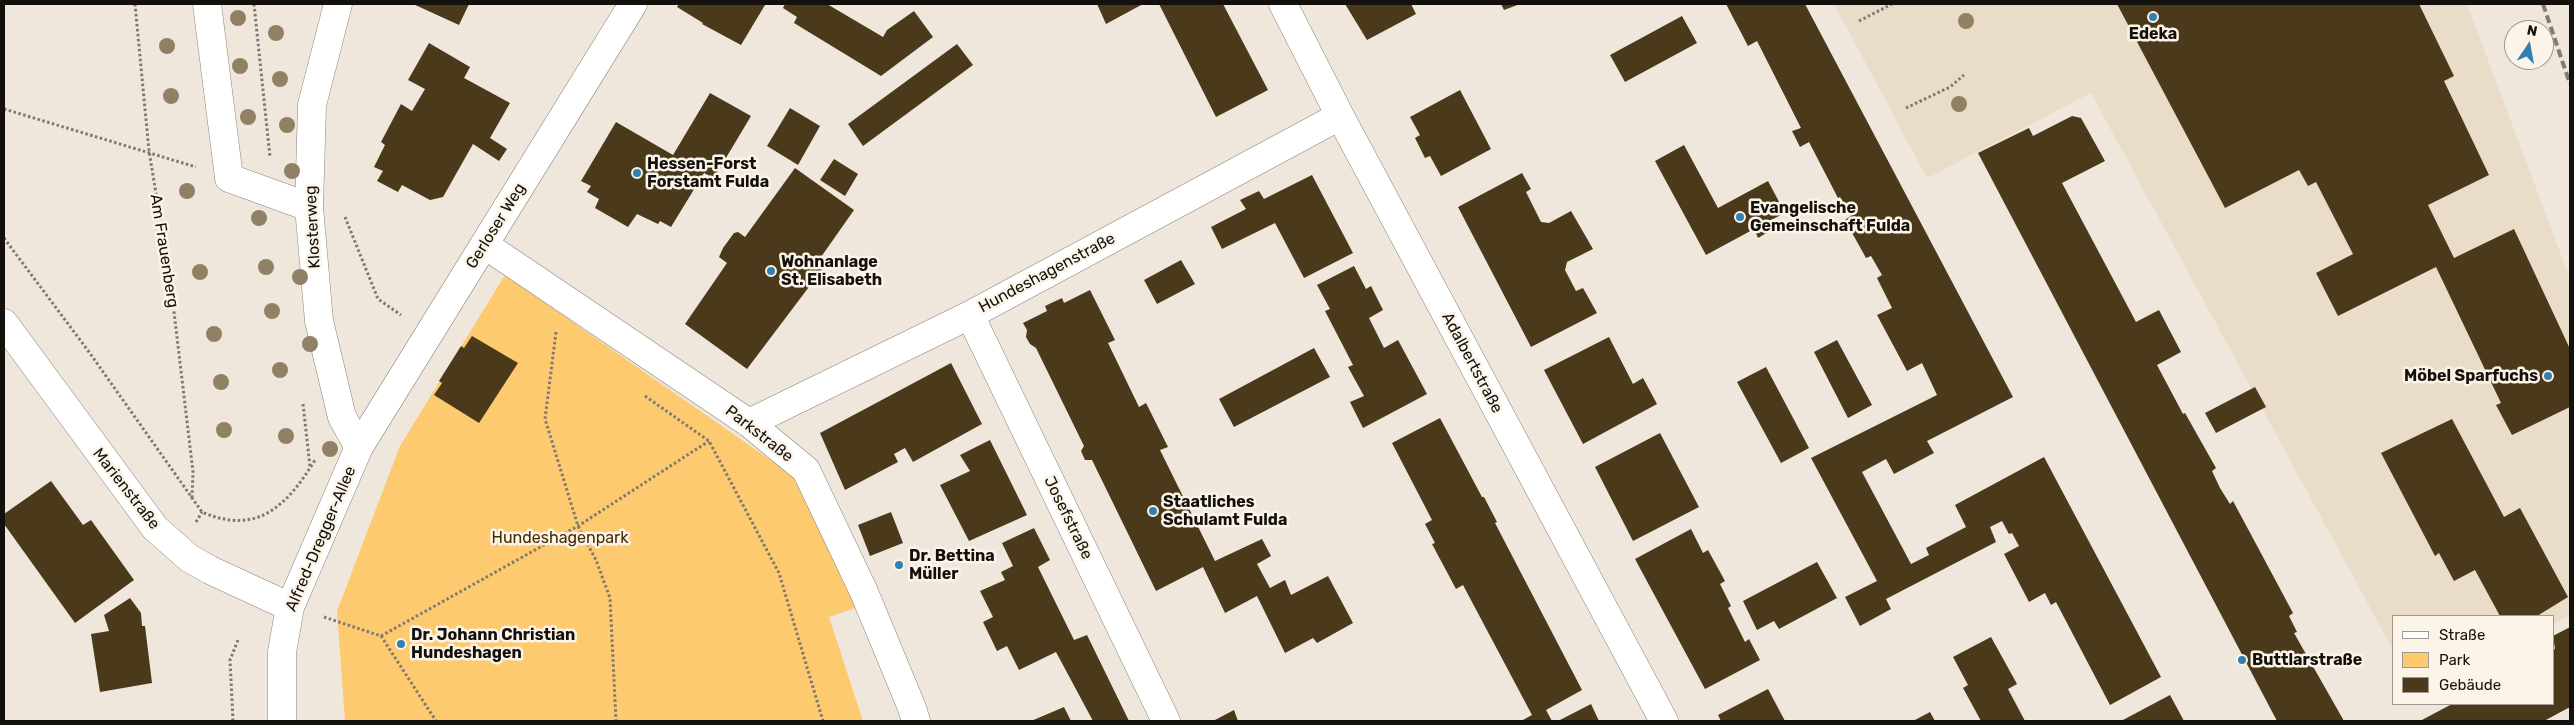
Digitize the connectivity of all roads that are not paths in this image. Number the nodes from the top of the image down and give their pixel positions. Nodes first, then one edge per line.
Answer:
1 (207, 4) edge
2 (338, 4) edge
3 (633, 4) edge
4 (1283, 4) edge
5 (1340, 116) junction
6 (309, 207) junction
7 (485, 245) junction
8 (970, 315) junction
9 (4, 323) edge
10 (749, 423) junction
11 (359, 447) junction
12 (290, 607) junction
13 (282, 721) edge
14 (916, 721) edge
15 (1166, 721) edge
16 (1664, 721) edge

1 - 6 street
2 - 6 street, Klosterweg
3 - 7 street, Gerloser Weg
4 - 5 street, Adalbertstraße
5 - 8 street, Hundeshagenstraße
5 - 16 street, Adalbertstraße
6 - 11 street, Klosterweg
7 - 10 street, Parkstraße
7 - 11 street, Gerloser Weg
8 - 10 street, Hundeshagenstraße
8 - 15 street, Josefstraße
9 - 12 street, Marienstraße
10 - 14 street, Parkstraße
11 - 12 street, Alfred-Dregger-Allee
12 - 13 street, Alfred-Dregger-Allee

